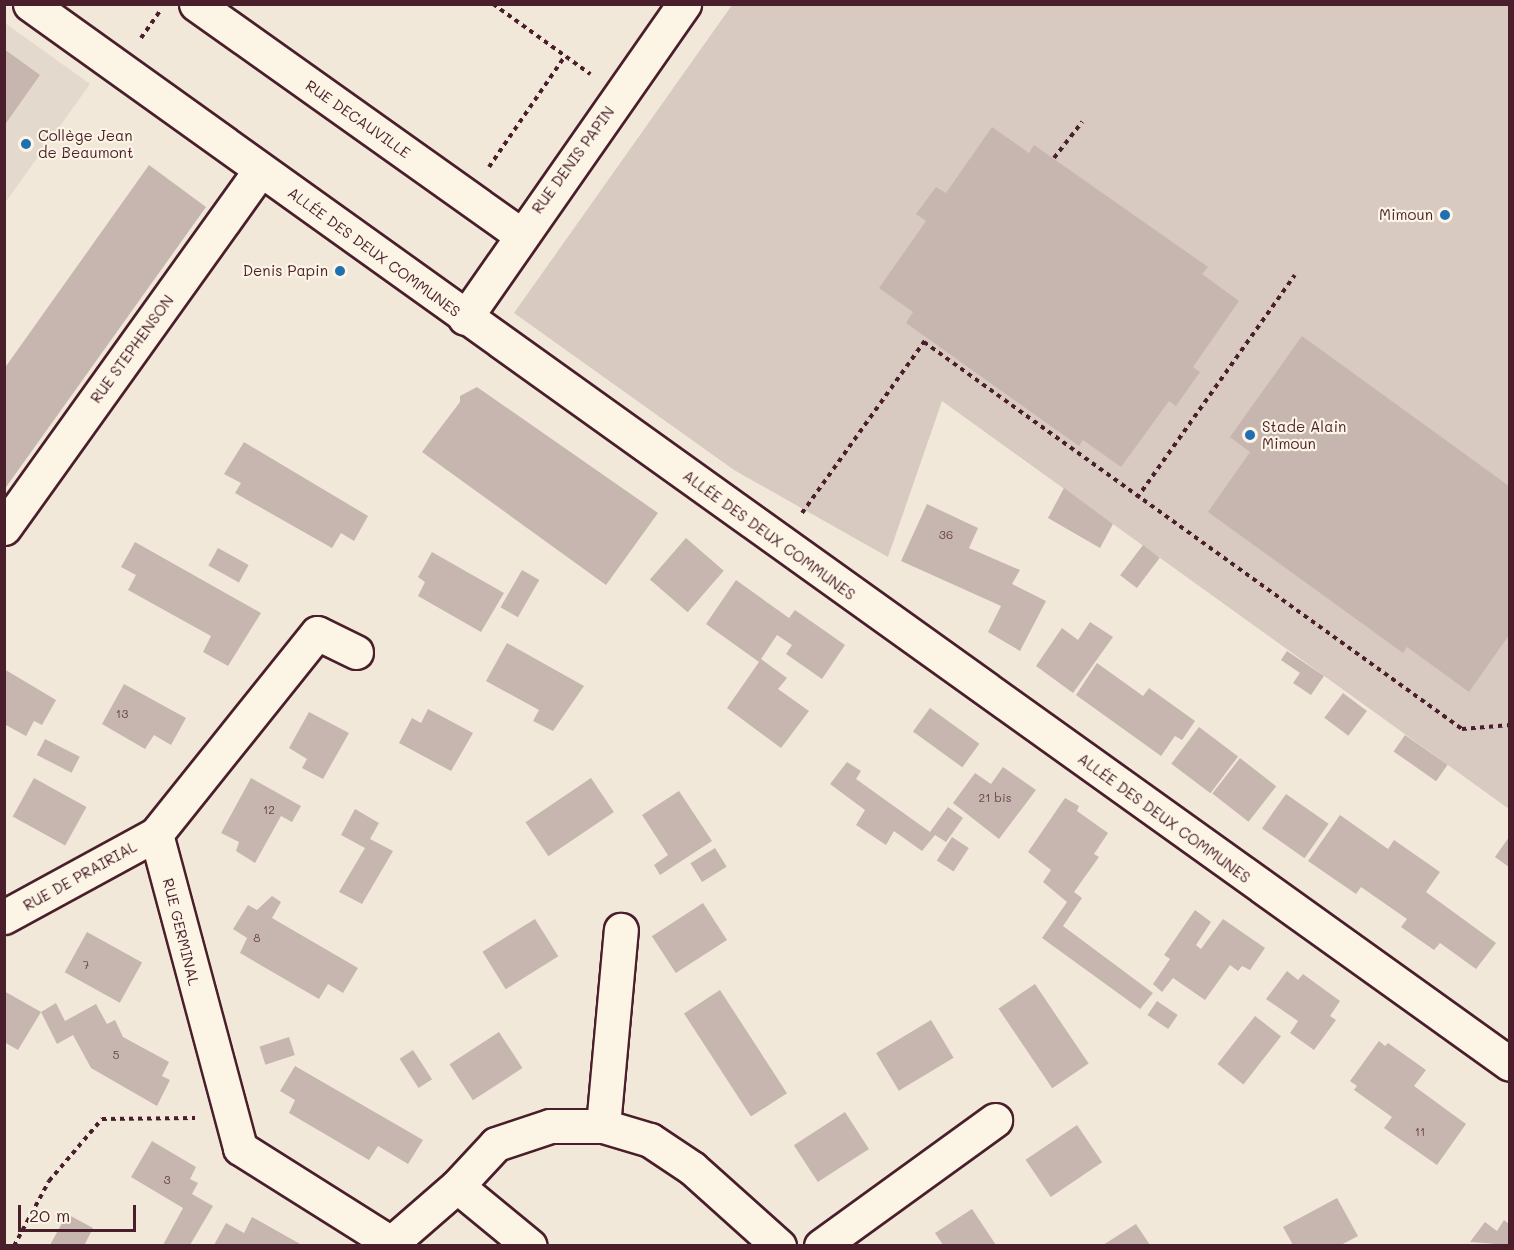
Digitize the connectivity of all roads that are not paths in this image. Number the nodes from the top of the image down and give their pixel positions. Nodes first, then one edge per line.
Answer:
1 (30, 4) edge
2 (196, 4) edge
3 (684, 4) edge
4 (260, 170) junction
5 (520, 234) junction
6 (465, 318) junction
7 (4, 528) edge
8 (356, 652) dead end
9 (156, 834) junction
10 (4, 917) edge
11 (621, 930) dead end
12 (1509, 1064) edge
13 (995, 1120) dead end
14 (603, 1126) junction
15 (457, 1186) junction
16 (389, 1244) edge
17 (530, 1245) edge
18 (779, 1245) edge
19 (821, 1245) edge

1 - 4 street, ALLÉE DES DEUX COMMUNES
2 - 5 street, RUE DECAUVILLE
3 - 5 street, RUE DENIS PAPIN
4 - 6 street, ALLÉE DES DEUX COMMUNES
4 - 7 street, RUE STEPHENSON
5 - 6 street, RUE DENIS PAPIN
6 - 12 street, ALLÉE DES DEUX COMMUNES
8 - 9 street
9 - 10 street, RUE DE PRAIRIAL
9 - 16 street, RUE GERMINAL
11 - 14 street
13 - 19 street
14 - 15 street
14 - 18 street
15 - 16 street
15 - 17 street

